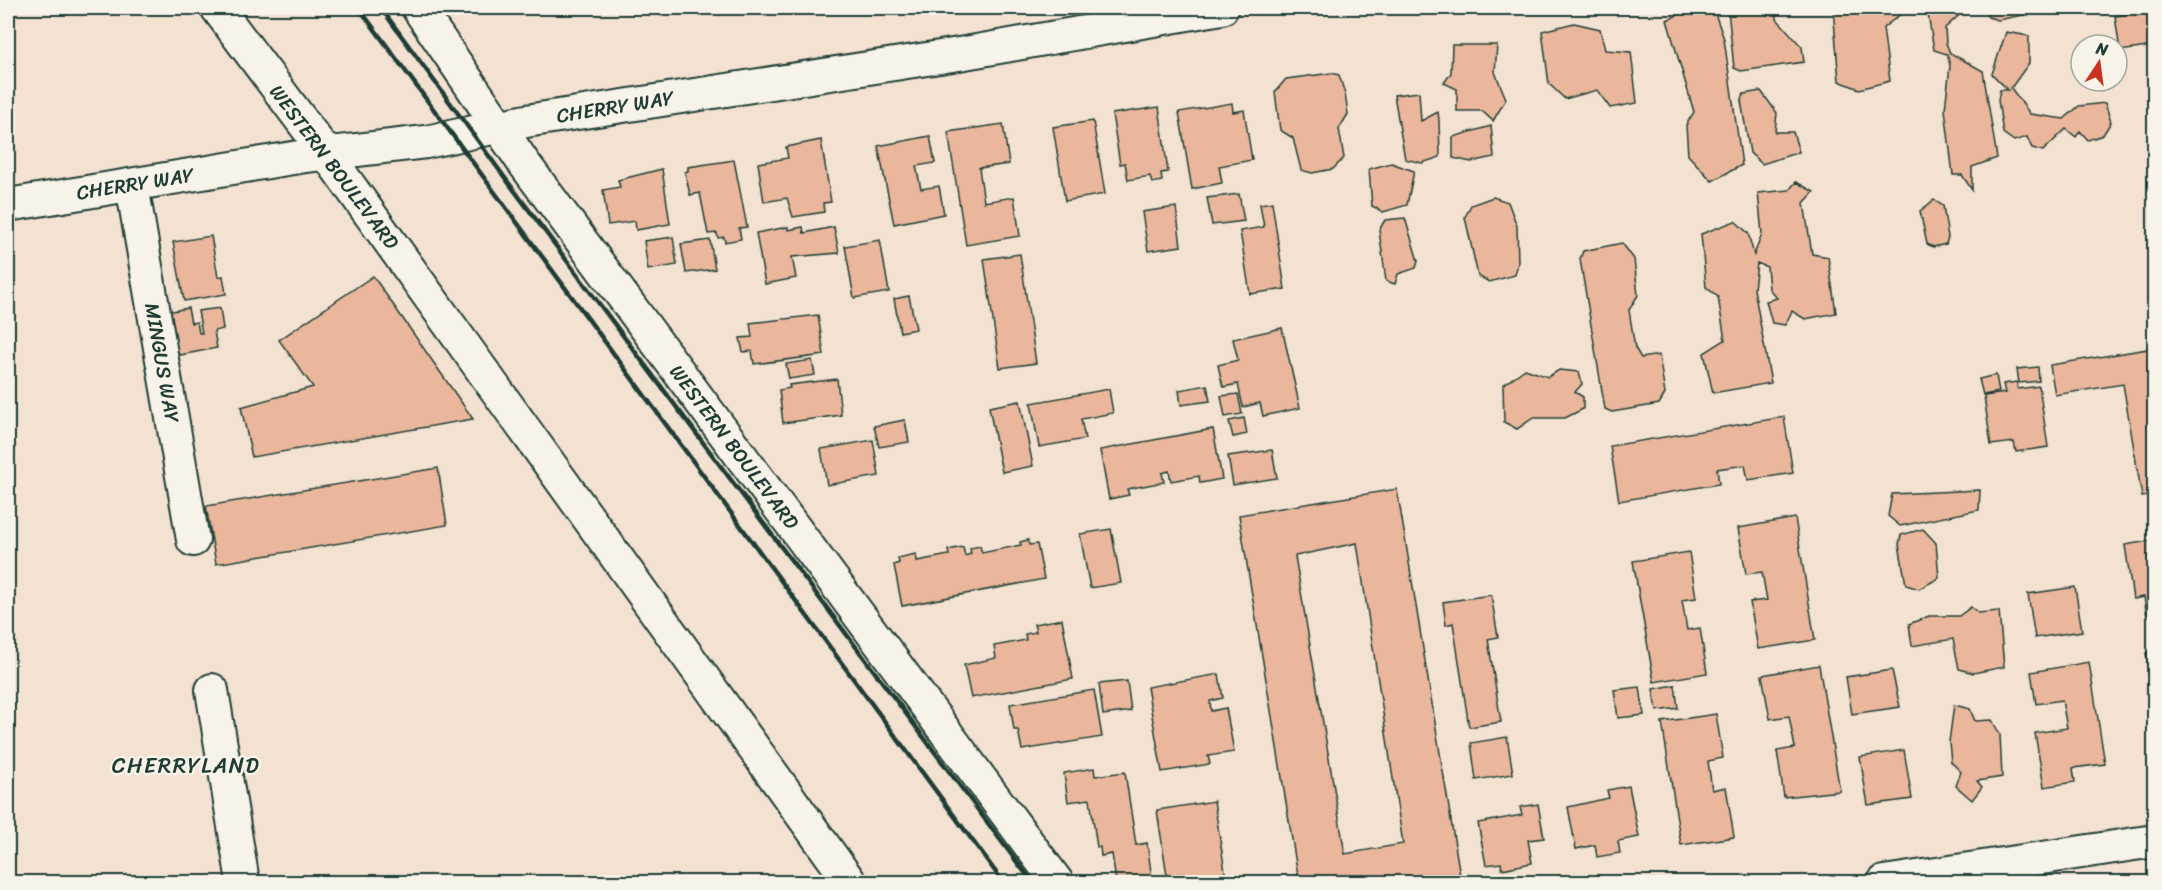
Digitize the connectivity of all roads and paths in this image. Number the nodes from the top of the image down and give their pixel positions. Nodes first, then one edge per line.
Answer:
1 (217, 8) edge
2 (418, 8) edge
3 (1222, 8) edge
4 (499, 126) junction
5 (326, 153) junction
6 (132, 185) junction
7 (8, 205) edge
8 (194, 540) dead end
9 (212, 690) dead end
10 (2154, 841) edge
11 (243, 882) edge
12 (850, 882) edge
13 (1057, 882) edge
14 (1884, 882) edge

1 - 5 street, WESTERN BOULEVARD
2 - 4 street, WESTERN BOULEVARD
3 - 4 street, CHERRY WAY
4 - 5 street, CHERRY WAY
4 - 13 street, WESTERN BOULEVARD
5 - 6 street, CHERRY WAY
5 - 12 street, WESTERN BOULEVARD
6 - 7 street, CHERRY WAY
6 - 8 street, MINGUS WAY
9 - 11 street
10 - 14 street

